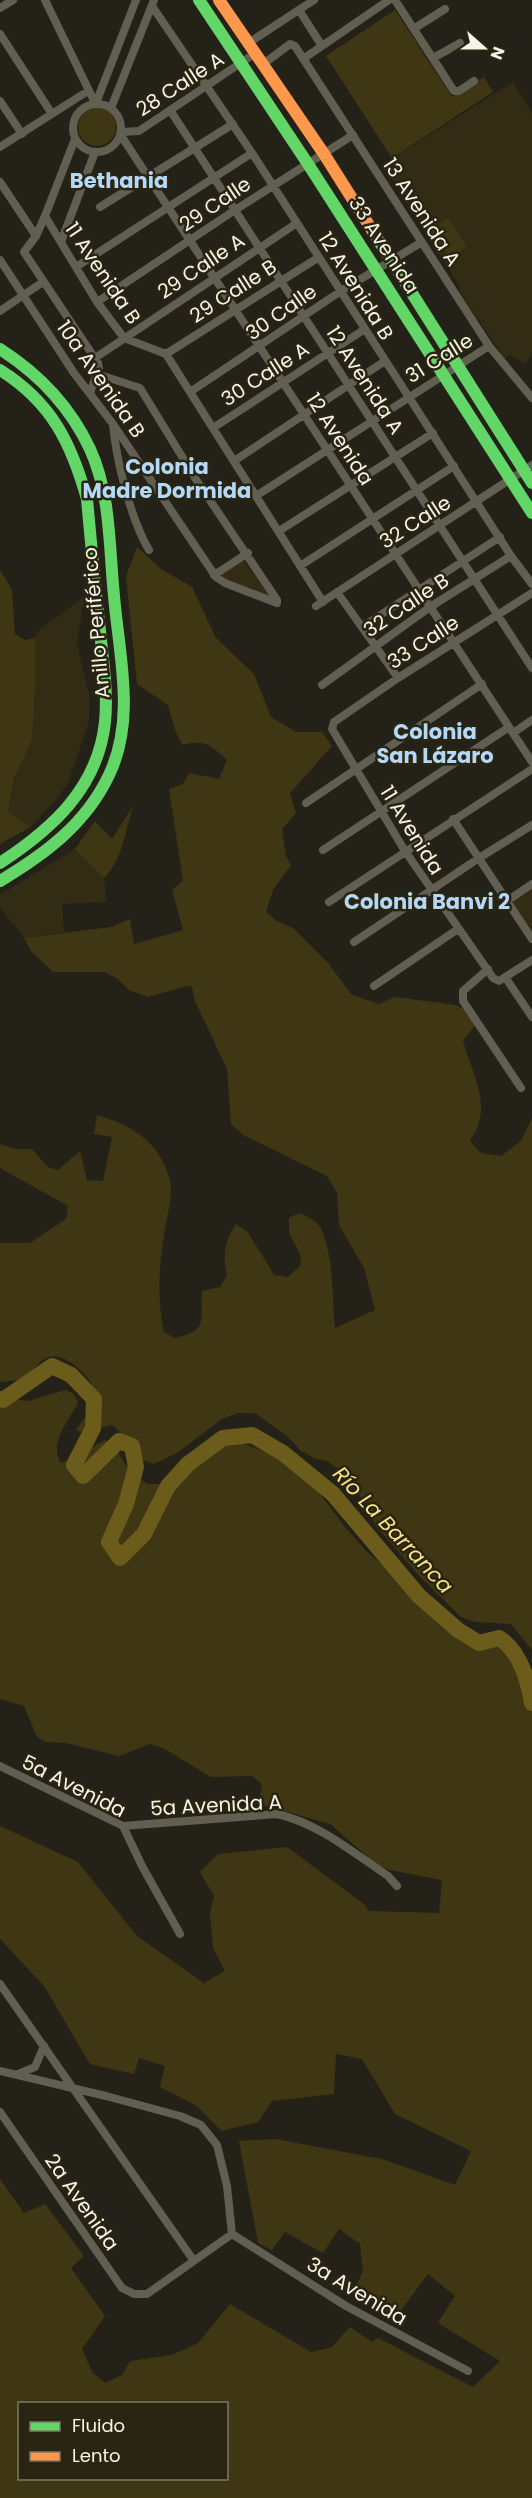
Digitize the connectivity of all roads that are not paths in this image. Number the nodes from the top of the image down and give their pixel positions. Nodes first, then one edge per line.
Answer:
1 (13, 0) edge
2 (45, 0) edge
3 (136, 0) edge
4 (199, 0) edge
5 (219, 0) edge
6 (314, 0) edge
7 (388, 0) edge
8 (395, 0) edge
9 (153, 3) edge
10 (0, 8) edge
11 (445, 9) dead end
12 (296, 12) junction
13 (415, 28) junction
14 (0, 34) edge
15 (460, 43) dead end
16 (322, 46) junction
17 (251, 49) junction
18 (433, 58) junction
19 (303, 59) junction
20 (241, 63) junction
21 (262, 65) junction
22 (474, 81) dead end
23 (206, 87) junction
24 (88, 92) junction
25 (0, 101) edge
26 (95, 103) junction
27 (65, 106) junction
28 (111, 108) junction
29 (170, 110) junction
30 (52, 114) junction
31 (76, 115) junction
32 (233, 124) junction
33 (121, 133) junction
34 (22, 134) junction
35 (353, 135) junction
36 (75, 139) junction
37 (0, 147) edge
38 (195, 148) junction
39 (95, 152) junction
40 (252, 153) junction
41 (324, 154) junction
42 (308, 164) junction
43 (149, 177) junction
44 (214, 178) junction
45 (0, 182) edge
46 (272, 186) junction
47 (100, 207) dead end
48 (169, 207) junction
49 (235, 210) junction
50 (45, 216) junction
51 (297, 223) junction
52 (36, 236) junction
53 (191, 241) junction
54 (61, 242) junction
55 (422, 242) junction
56 (259, 248) junction
57 (319, 257) junction
58 (392, 259) junction
59 (0, 260) edge
60 (76, 267) junction
61 (376, 270) junction
62 (214, 277) junction
63 (280, 280) junction
64 (43, 282) junction
65 (341, 291) junction
66 (23, 296) junction
67 (97, 302) junction
68 (236, 309) junction
69 (0, 311) edge
70 (303, 316) junction
71 (365, 329) junction
72 (124, 338) junction
73 (489, 346) junction
74 (260, 347) junction
75 (0, 349) edge
76 (328, 353) junction
77 (166, 354) junction
78 (95, 358) junction
79 (385, 362) junction
80 (457, 366) junction
81 (0, 370) edge
82 (97, 374) junction
83 (444, 375) junction
84 (283, 382) junction
85 (349, 385) junction
86 (190, 392) junction
87 (90, 393) junction
88 (409, 396) junction
89 (532, 398) edge
90 (305, 415) junction
91 (372, 421) junction
92 (113, 424) junction
93 (213, 428) junction
94 (433, 433) junction
95 (328, 450) junction
96 (395, 457) junction
97 (234, 461) junction
98 (454, 466) junction
99 (528, 468) edge
100 (510, 479) junction
101 (532, 483) edge
102 (351, 486) junction
103 (417, 490) junction
104 (256, 496) junction
105 (476, 501) junction
106 (532, 513) edge
107 (373, 519) junction
108 (440, 525) junction
109 (279, 531) junction
110 (500, 537) junction
111 (149, 550) dead end
112 (248, 553) junction
113 (396, 554) junction
114 (512, 556) junction
115 (463, 561) junction
116 (300, 566) junction
117 (214, 575) junction
118 (475, 579) junction
119 (532, 584) edge
120 (419, 590) junction
121 (337, 592) junction
122 (532, 593) edge
123 (430, 607) junction
124 (498, 614) junction
125 (362, 627) junction
126 (454, 642) junction
127 (374, 647) junction
128 (532, 668) edge
129 (398, 678) junction
130 (482, 684) junction
131 (322, 685) dead end
132 (532, 720) edge
133 (334, 722) joint
134 (511, 730) junction
135 (532, 762) edge
136 (532, 769) edge
137 (356, 771) junction
138 (306, 803) dead end
139 (381, 810) junction
140 (453, 819) junction
141 (532, 825) edge
142 (323, 850) dead end
143 (405, 851) junction
144 (479, 858) junction
145 (0, 863) edge
146 (0, 881) edge
147 (532, 884) edge
148 (431, 891) junction
149 (507, 901) junction
150 (328, 902) dead end
151 (458, 929) junction
152 (532, 939) edge
153 (354, 942) dead end
154 (532, 960) edge
155 (488, 969) junction
156 (505, 977) junction
157 (374, 986) dead end
158 (532, 1017) edge
159 (521, 1088) dead end
160 (0, 1767) edge
161 (123, 1826) junction
162 (397, 1886) dead end
163 (180, 1934) dead end
164 (0, 1984) edge
165 (44, 2046) junction
166 (0, 2071) edge
167 (18, 2074) junction
168 (74, 2089) junction
169 (0, 2112) edge
170 (232, 2234) junction
171 (194, 2261) junction
172 (468, 2372) dead end

1 - 10 street
2 - 24 street
3 - 26 street
4 - 20 main road, 33 Avenida
5 - 17 main road, 33 Avenida
6 - 12 street, 28 Calle A
7 - 16 street
8 - 13 street
9 - 23 street, 12 Avenida B
9 - 28 street
11 - 13 street
12 - 16 street
12 - 17 street, 28 Calle A
13 - 18 street
14 - 30 street
15 - 18 street
16 - 19 street
17 - 20 street, 28 Calle A
17 - 21 main road, 33 Avenida
18 - 22 street
19 - 21 street, 13 Avenida A
19 - 35 street, 13 Avenida A
20 - 23 street, 28 Calle A
20 - 42 main road, 33 Avenida
21 - 41 main road, 33 Avenida
23 - 29 street, 28 Calle A
23 - 32 street, 12 Avenida B
24 - 26 street
24 - 27 street
25 - 34 street
26 - 28 street
26 - 31 street
27 - 30 street
27 - 31 street
28 - 33 street
29 - 33 street, 28 Calle A
29 - 38 street, 12 Avenida A
30 - 34 street
31 - 36 street
32 - 38 street
32 - 40 street, 12 Avenida B
33 - 39 street
33 - 43 street, 12 Avenida
34 - 37 street
35 - 41 street, 29 Calle
35 - 55 street, 13 Avenida A
36 - 39 street
36 - 50 street
38 - 43 street
38 - 44 street, 12 Avenida A
39 - 54 street
40 - 44 street
40 - 46 street, 12 Avenida B
41 - 42 street, 29 Calle
41 - 58 main road, 33 Avenida
42 - 46 street, 29 Calle
42 - 61 main road, 33 Avenida
43 - 47 street
43 - 48 street, 12 Avenida
44 - 48 street
44 - 49 street, 12 Avenida A
45 - 52 street
46 - 49 street, 29 Calle
46 - 51 street, 12 Avenida B
48 - 53 street, 12 Avenida
48 - 60 street
49 - 53 street, 29 Calle
49 - 56 street, 12 Avenida A
50 - 52 street
50 - 54 street, 11 Avenida B
51 - 56 street, 29 Calle A
51 - 57 street, 12 Avenida B
52 - 64 street
53 - 62 street, 12 Avenida
53 - 67 street, 29 Calle
54 - 60 street, 11 Avenida B
55 - 58 street, 30 Calle
55 - 73 street, 13 Avenida A
56 - 62 street, 29 Calle A
56 - 63 street, 12 Avenida A
57 - 63 street, 29 Calle B
57 - 65 street, 12 Avenida B
58 - 61 street, 30 Calle
58 - 80 main road, 33 Avenida
59 - 66 street, 10a Avenida B
60 - 67 street, 11 Avenida B
61 - 65 street, 30 Calle
61 - 83 main road, 33 Avenida
62 - 68 street, 12 Avenida
62 - 72 street, 29 Calle A
63 - 68 street, 29 Calle B
63 - 70 street, 12 Avenida A
64 - 66 street
64 - 78 street
65 - 70 street, 30 Calle
65 - 71 street, 12 Avenida B
66 - 69 street
66 - 87 street, 10a Avenida B
67 - 72 street, 11 Avenida B
68 - 74 street, 12 Avenida
68 - 77 street, 29 Calle B
70 - 74 street, 30 Calle
70 - 76 street, 12 Avenida A
71 - 76 street, 30 Calle A
71 - 79 street, 12 Avenida B
72 - 77 street, 11 Avenida B
72 - 78 street, 29 Calle A
73 - 80 street, 31 Calle
73 - 89 street, 13 Avenida A
74 - 84 street, 12 Avenida
74 - 86 street, 30 Calle
75 - 146 main road, Anillo Periférico
76 - 84 street, 30 Calle A
76 - 85 street, 12 Avenida A
77 - 86 street
78 - 82 street
79 - 85 street
79 - 88 street, 12 Avenida B
80 - 83 street, 31 Calle
80 - 99 main road, 33 Avenida
81 - 145 main road, Anillo Periférico
82 - 87 street
82 - 112 street
83 - 88 street, 31 Calle
83 - 100 main road, 33 Avenida
84 - 90 street, 12 Avenida
84 - 93 street, 30 Calle A
85 - 90 street
85 - 91 street, 12 Avenida A
86 - 93 street
87 - 92 street, 10a Avenida B
88 - 91 street, 31 Calle
88 - 94 street, 12 Avenida B
90 - 95 street, 12 Avenida
90 - 97 street
91 - 95 street, 31 Calle
91 - 96 street, 12 Avenida A
92 - 111 street
92 - 117 street, 10a Avenida B
93 - 97 street
94 - 96 street
94 - 98 street, 12 Avenida B
95 - 102 street, 12 Avenida
95 - 104 street, 31 Calle
96 - 102 street
96 - 103 street, 12 Avenida A
97 - 104 street
98 - 103 street
98 - 105 street, 12 Avenida B
99 - 100 street, 32 Calle
99 - 101 main road, 33 Avenida
100 - 105 street, 32 Calle
100 - 106 main road, 33 Avenida
102 - 107 street, 12 Avenida
102 - 109 street
103 - 107 street
103 - 108 street, 12 Avenida A
104 - 109 street
105 - 108 street, 32 Calle
105 - 110 street, 12 Avenida B
107 - 113 street, 12 Avenida
107 - 116 street
108 - 113 street, 32 Calle
108 - 115 street, 12 Avenida A
109 - 116 street
110 - 114 street, 12 Avenida B
110 - 115 street
112 - 117 street
112 - 117 street, 10a Avenida B
113 - 120 street, 12 Avenida
113 - 121 street, 32 Calle
114 - 118 street, 32 Calle B
114 - 119 street, 12 Avenida B
115 - 118 street, 12 Avenida A
115 - 120 street
116 - 121 street, 32 Calle
118 - 123 street, 32 Calle B
118 - 124 street, 12 Avenida A
120 - 123 street, 12 Avenida
120 - 125 street
121 - 125 street
122 - 124 street, 33 Calle
123 - 126 street, 12 Avenida
123 - 127 street, 32 Calle B
124 - 126 street, 33 Calle
124 - 128 street, 12 Avenida A
125 - 127 street
126 - 129 street, 33 Calle
126 - 130 street, 12 Avenida
127 - 129 street
127 - 131 street, 32 Calle B
129 - 133 street, 33 Calle
130 - 134 street, 12 Avenida
130 - 137 street
132 - 134 street
133 - 137 street, 11 Avenida
134 - 135 street, 12 Avenida
134 - 139 street
136 - 140 street
137 - 138 street
137 - 139 street, 11 Avenida
139 - 142 street
139 - 143 street, 11 Avenida
140 - 143 street
140 - 144 street
141 - 144 street
143 - 148 street, 11 Avenida
143 - 150 street
144 - 148 street
144 - 149 street
147 - 149 street
148 - 151 street, 11 Avenida
148 - 153 street
149 - 152 street
151 - 155 street, 11 Avenida
151 - 157 street
154 - 156 street
155 - 156 street, 11 Avenida
155 - 159 street
156 - 158 street
160 - 161 street, 5a Avenida
161 - 162 street, 5a Avenida A
161 - 163 street, 5a Avenida
164 - 165 street
165 - 167 street
165 - 168 street
166 - 167 street
167 - 168 street
168 - 170 street
168 - 171 street
169 - 171 street, 2a Avenida
170 - 171 street
170 - 172 street, 3a Avenida

